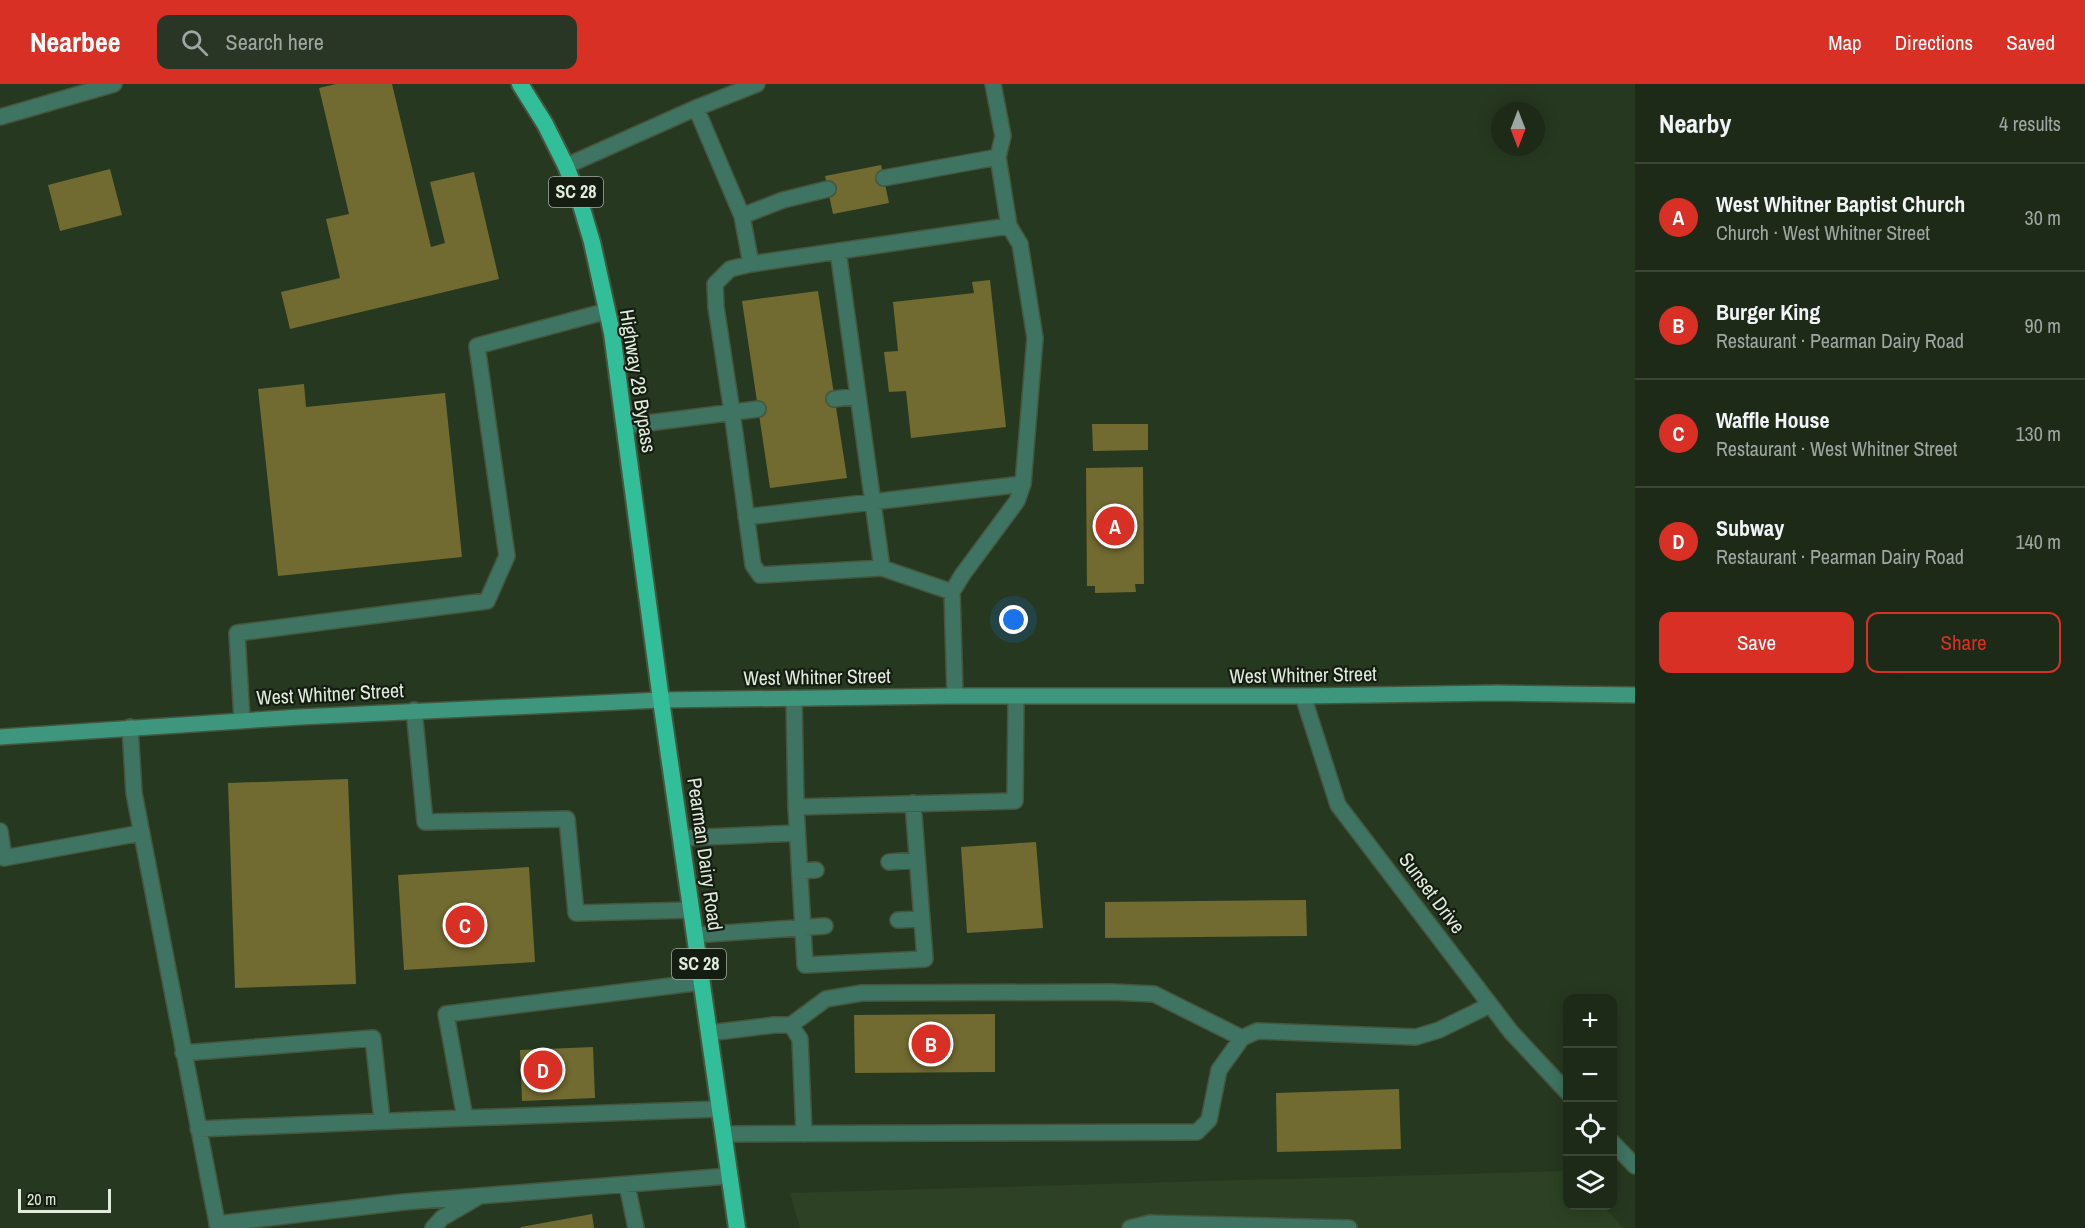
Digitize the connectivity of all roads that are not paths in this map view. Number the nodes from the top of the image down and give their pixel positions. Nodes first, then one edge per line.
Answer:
1 (114, 84) edge
2 (520, 84) edge
3 (757, 84) edge
4 (993, 84) edge
5 (696, 108) junction
6 (0, 117) edge
7 (998, 157) junction
8 (566, 166) junction
9 (884, 178) dead end
10 (828, 189) dead end
11 (742, 216) junction
12 (1009, 226) junction
13 (838, 251) junction
14 (751, 264) junction
15 (606, 311) junction
16 (858, 396) junction
17 (834, 399) dead end
18 (758, 409) dead end
19 (732, 412) junction
20 (625, 426) junction
21 (1023, 484) junction
22 (872, 501) junction
23 (746, 517) junction
24 (882, 568) junction
25 (952, 592) junction
26 (1635, 695) edge
27 (955, 696) junction
28 (1016, 696) junction
29 (1303, 696) junction
30 (794, 698) junction
31 (661, 700) junction
32 (414, 710) junction
33 (242, 720) junction
34 (130, 727) junction
35 (0, 737) edge
36 (913, 803) junction
37 (796, 807) junction
38 (0, 831) edge
39 (141, 833) junction
40 (797, 833) junction
41 (681, 838) junction
42 (917, 860) junction
43 (889, 862) dead end
44 (816, 870) dead end
45 (800, 871) junction
46 (692, 910) junction
47 (921, 919) junction
48 (898, 920) dead end
49 (825, 926) dead end
50 (803, 928) junction
51 (695, 935) junction
52 (702, 982) junction
53 (1490, 1005) junction
54 (791, 1025) junction
55 (709, 1033) junction
56 (1242, 1038) junction
57 (183, 1053) junction
58 (1563, 1088) edge
59 (720, 1109) junction
60 (465, 1118) junction
61 (382, 1120) junction
62 (198, 1129) junction
63 (723, 1134) junction
64 (804, 1134) junction
65 (1617, 1147) edge
66 (1635, 1166) edge
67 (729, 1176) junction
68 (627, 1185) junction
69 (480, 1195) junction
70 (218, 1226) edge
71 (1292, 1227) edge
72 (433, 1228) edge
73 (636, 1228) edge
74 (737, 1228) edge
75 (1130, 1228) edge
76 (1349, 1228) edge

1 - 6 street
2 - 8 highway, Highway 28 Bypass / SC 28
3 - 5 street
4 - 7 street
5 - 8 street
5 - 11 street
7 - 9 street
7 - 12 street
8 - 15 highway, Highway 28 Bypass / SC 28
10 - 11 street
11 - 14 street
12 - 13 street
12 - 21 street
13 - 14 street
13 - 16 street
14 - 19 street
15 - 20 highway, Highway 28 Bypass / SC 28
15 - 33 street
16 - 17 street
16 - 22 street
18 - 19 street
19 - 20 street
19 - 23 street
20 - 31 highway, Highway 28 Bypass / SC 28
21 - 22 street
21 - 25 street
22 - 23 street
22 - 24 street
23 - 24 street
24 - 25 street
25 - 27 street
26 - 29 main road, West Whitner Street
27 - 28 main road, West Whitner Street
27 - 30 main road, West Whitner Street
28 - 29 main road, West Whitner Street
28 - 36 street
29 - 53 street, Sunset Drive
30 - 31 main road, West Whitner Street
30 - 37 street
31 - 32 main road, West Whitner Street
31 - 41 highway, Pearman Dairy Road / SC 28
32 - 33 main road, West Whitner Street
32 - 46 street
33 - 34 main road, West Whitner Street
34 - 35 main road, West Whitner Street
34 - 39 street
36 - 37 street
36 - 42 street
37 - 40 street
38 - 39 street
39 - 57 street
40 - 41 street
40 - 45 street
41 - 46 highway, Pearman Dairy Road / SC 28
42 - 43 street
42 - 47 street
44 - 45 street
45 - 50 street
46 - 51 highway, Pearman Dairy Road / SC 28
47 - 48 street
47 - 50 street
49 - 50 street
50 - 51 street
51 - 52 highway, Pearman Dairy Road / SC 28
52 - 55 highway, Pearman Dairy Road / SC 28
52 - 60 street
53 - 56 street
53 - 58 street, Sunset Drive
54 - 55 street
54 - 56 street
54 - 64 street
55 - 59 highway, Pearman Dairy Road / SC 28
56 - 64 street
57 - 61 street
57 - 62 street
59 - 60 street
59 - 63 highway, Pearman Dairy Road / SC 28
60 - 61 street
61 - 62 street
62 - 70 street
63 - 64 street
63 - 67 highway, Pearman Dairy Road / SC 28
65 - 66 street
67 - 68 street
67 - 74 highway, Pearman Dairy Road / SC 28
68 - 69 street
68 - 73 street
69 - 70 street
69 - 72 street
71 - 75 street
71 - 76 street

